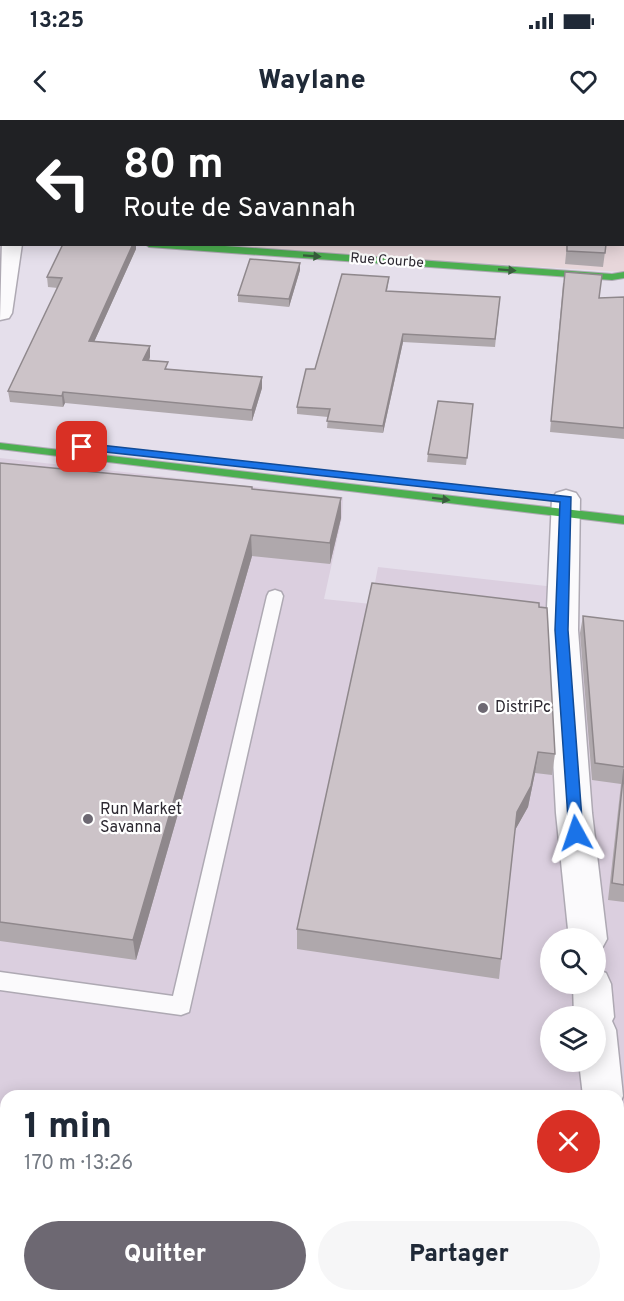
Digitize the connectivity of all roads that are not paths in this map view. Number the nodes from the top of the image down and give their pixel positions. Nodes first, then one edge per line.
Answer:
1 (10, 246) edge
2 (177, 246) edge
3 (624, 274) edge
4 (0, 313) edge
5 (0, 436) edge
6 (0, 446) edge
7 (570, 504) junction
8 (624, 520) edge
9 (275, 597) dead end
10 (587, 928) edge
11 (0, 981) edge
12 (600, 1072) edge
13 (602, 1090) edge

1 - 4 street
2 -> 3 main road, Rue Courbe
5 - 7 main road
6 -> 7 main road
7 - 8 main road
7 - 10 street
9 - 11 lane
12 - 13 street

